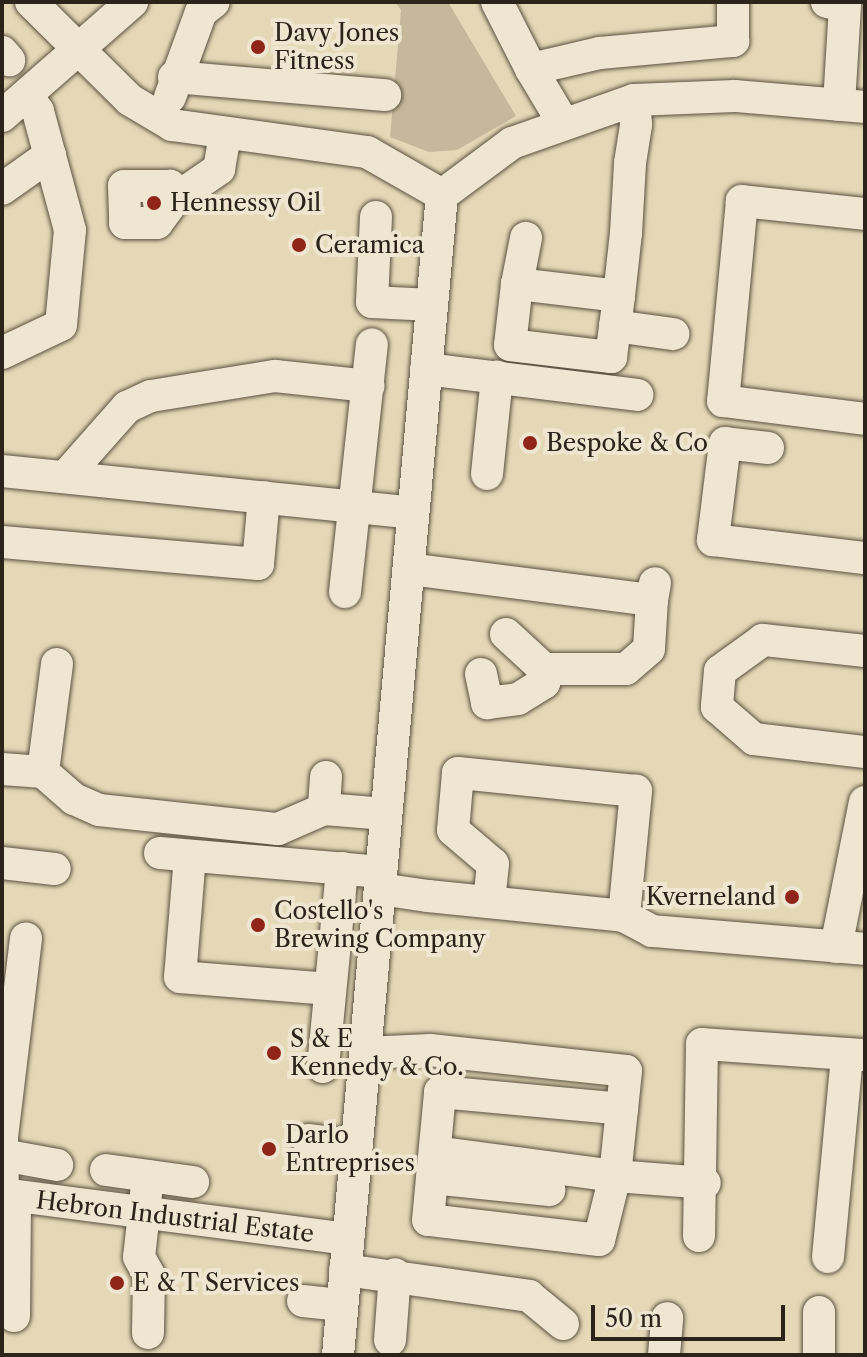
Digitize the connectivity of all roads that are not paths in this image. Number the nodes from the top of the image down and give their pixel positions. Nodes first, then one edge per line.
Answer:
1 (31, 2) edge
2 (214, 2) edge
3 (497, 2) edge
4 (733, 2) edge
5 (827, 2) edge
6 (117, 7) edge
7 (669, 44) junction
8 (78, 50) junction
9 (531, 69) junction
10 (174, 77) junction
11 (385, 95) dead end
12 (28, 97) junction
13 (668, 98) junction
14 (634, 100) junction
15 (852, 106) edge
16 (2, 116) edge
17 (158, 117) junction
18 (562, 121) junction
19 (225, 134) junction
20 (50, 155) junction
21 (2, 189) edge
22 (442, 195) junction
23 (174, 200) dead end
24 (865, 214) edge
25 (376, 217) dead end
26 (526, 238) dead end
27 (517, 284) junction
28 (432, 305) junction
29 (617, 311) junction
30 (673, 334) dead end
31 (372, 344) dead end
32 (2, 353) edge
33 (426, 369) junction
34 (497, 377) junction
35 (368, 386) junction
36 (637, 395) dead end
37 (865, 419) edge
38 (768, 448) dead end
39 (2, 471) edge
40 (487, 474) dead end
41 (65, 477) junction
42 (264, 497) junction
43 (354, 507) junction
44 (413, 513) junction
45 (2, 542) edge
46 (865, 558) edge
47 (409, 569) junction
48 (345, 592) dead end
49 (506, 634) dead end
50 (865, 651) edge
51 (57, 664) dead end
52 (544, 669) junction
53 (481, 674) dead end
54 (865, 752) edge
55 (2, 769) edge
56 (43, 772) junction
57 (326, 777) dead end
58 (865, 802) edge
59 (324, 809) junction
60 (386, 814) junction
61 (2, 863) edge
62 (342, 868) junction
63 (55, 869) dead end
64 (380, 880) junction
65 (489, 902) junction
66 (624, 916) junction
67 (26, 938) dead end
68 (850, 948) edge
69 (330, 989) junction
70 (365, 1053) junction
71 (856, 1056) edge
72 (323, 1067) dead end
73 (622, 1109) junction
74 (308, 1140) dead end
75 (356, 1146) junction
76 (8, 1156) junction
77 (434, 1165) junction
78 (83, 1168) junction
79 (583, 1169) junction
80 (148, 1176) junction
81 (615, 1176) junction
82 (193, 1182) dead end
83 (705, 1183) junction
84 (549, 1190) junction
85 (7, 1195) edge
86 (82, 1204) junction
87 (143, 1212) junction
88 (516, 1230) junction
89 (699, 1236) dead end
90 (347, 1255) junction
91 (828, 1257) dead end
92 (395, 1274) junction
93 (303, 1301) dead end
94 (342, 1305) junction
95 (819, 1312) dead end
96 (14, 1316) dead end
97 (667, 1318) dead end
98 (563, 1324) dead end
99 (148, 1333) dead end
100 (390, 1340) dead end
101 (338, 1355) edge
102 (664, 1355) edge
103 (819, 1355) edge

1 - 8 street
2 - 10 street
3 - 9 street
4 - 7 street
5 - 15 street
6 - 8 street
7 - 9 street
7 - 13 street
8 - 12 street
8 - 17 street
9 - 18 street
10 - 11 street
10 - 17 street
12 - 16 street
12 - 20 street
13 - 14 street
13 - 15 street
14 - 18 street
14 - 29 street
17 - 19 street
18 - 22 street
19 - 22 street
19 - 23 street
20 - 21 street
20 - 32 street
22 - 28 street
24 - 37 street
25 - 28 street
26 - 27 street
27 - 29 street
27 - 29 street
28 - 33 street
29 - 30 street
31 - 35 street
33 - 34 street
33 - 44 street
34 - 36 street
34 - 40 street
35 - 41 street
35 - 43 street
38 - 46 street
39 - 41 street
41 - 42 street
42 - 43 street
42 - 45 street
43 - 44 street
43 - 48 street
44 - 47 street
47 - 52 street
47 - 60 street
49 - 52 street
50 - 54 street
51 - 56 street
52 - 53 street
55 - 56 street
56 - 59 street
57 - 59 street
58 - 68 street
59 - 60 street
60 - 64 street
61 - 63 street
62 - 64 street
62 - 69 street
62 - 69 street
64 - 65 street
64 - 70 street
65 - 66 street
65 - 66 street
66 - 68 street
67 - 76 street
69 - 72 street
70 - 73 street
70 - 75 street
71 - 83 street
71 - 91 street
73 - 77 street
73 - 81 street
74 - 75 street
75 - 90 street
76 - 78 street
76 - 85 street
77 - 79 street
77 - 84 street
77 - 88 street
78 - 80 street
78 - 86 street
79 - 81 street
79 - 84 street
80 - 82 street
80 - 87 street
81 - 83 street
81 - 88 street
83 - 89 street
84 - 88 street
85 - 86 street, Hebron Industrial Estate
85 - 96 street
86 - 87 street, Hebron Industrial Estate
87 - 90 street, Hebron Industrial Estate
87 - 99 street
90 - 92 street, Hebron Industrial Estate
90 - 94 street
92 - 98 street, Hebron Industrial Estate
92 - 100 street
93 - 94 street
94 - 101 street
95 - 103 street
97 - 102 street

